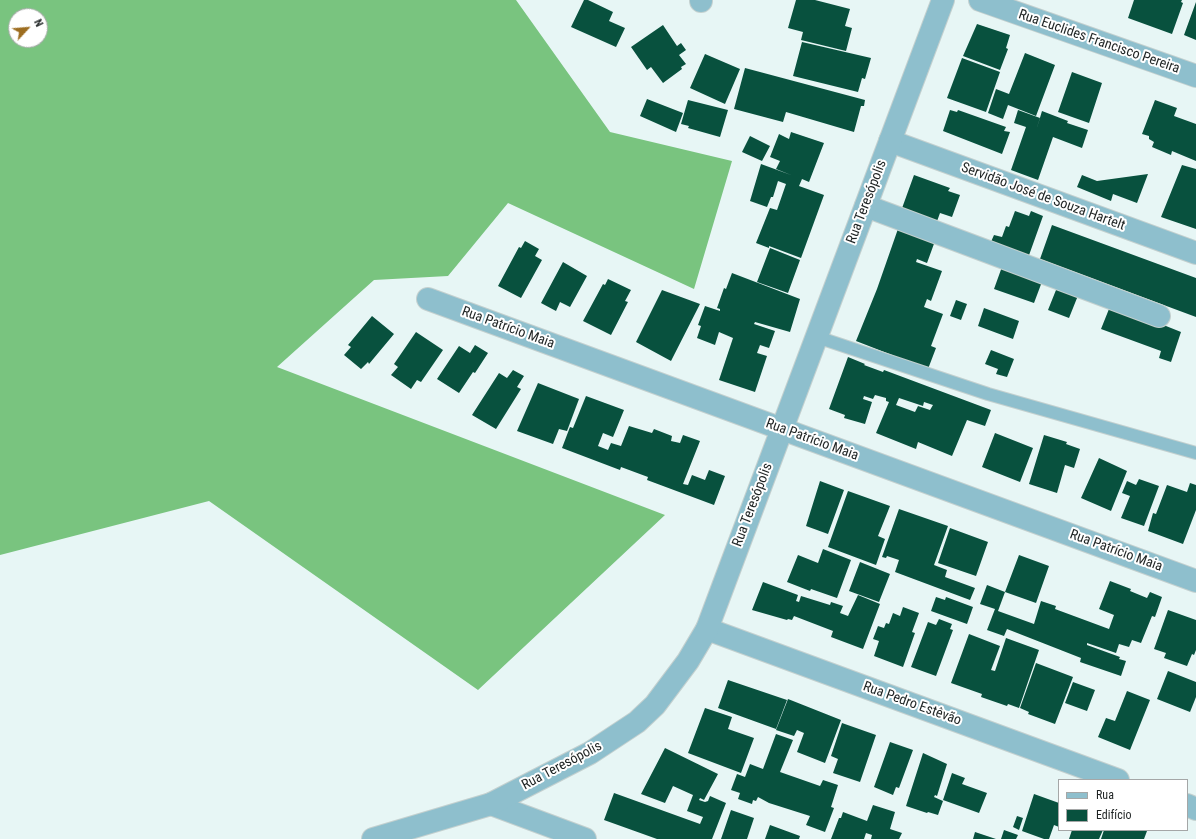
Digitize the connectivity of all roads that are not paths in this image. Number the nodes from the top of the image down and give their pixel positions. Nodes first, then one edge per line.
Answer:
1 (943, 0) edge
2 (980, 0) edge
3 (1196, 76) edge
4 (890, 141) junction
5 (866, 206) junction
6 (1196, 253) edge
7 (428, 299) dead end
8 (1159, 316) dead end
9 (816, 337) junction
10 (782, 429) junction
11 (1196, 453) edge
12 (1196, 581) edge
13 (707, 629) junction
14 (1115, 779) edge
15 (491, 804) junction
16 (373, 839) edge
17 (585, 839) edge

1 - 4 street, Rua Teresópolis
2 - 3 street, Rua Euclides Francisco Pereira
4 - 5 street, Rua Teresópolis
4 - 6 street, Servidão José de Souza Hartelt
5 - 8 street
5 - 9 street, Rua Teresópolis
7 - 10 street, Rua Patrício Maia
9 - 10 street, Rua Teresópolis
9 - 11 lane
10 - 12 street, Rua Patrício Maia
10 - 13 street, Rua Teresópolis
13 - 14 street, Rua Pedro Estêvão
13 - 15 street, Rua Teresópolis
15 - 16 street, Rua Teresópolis
15 - 17 street

